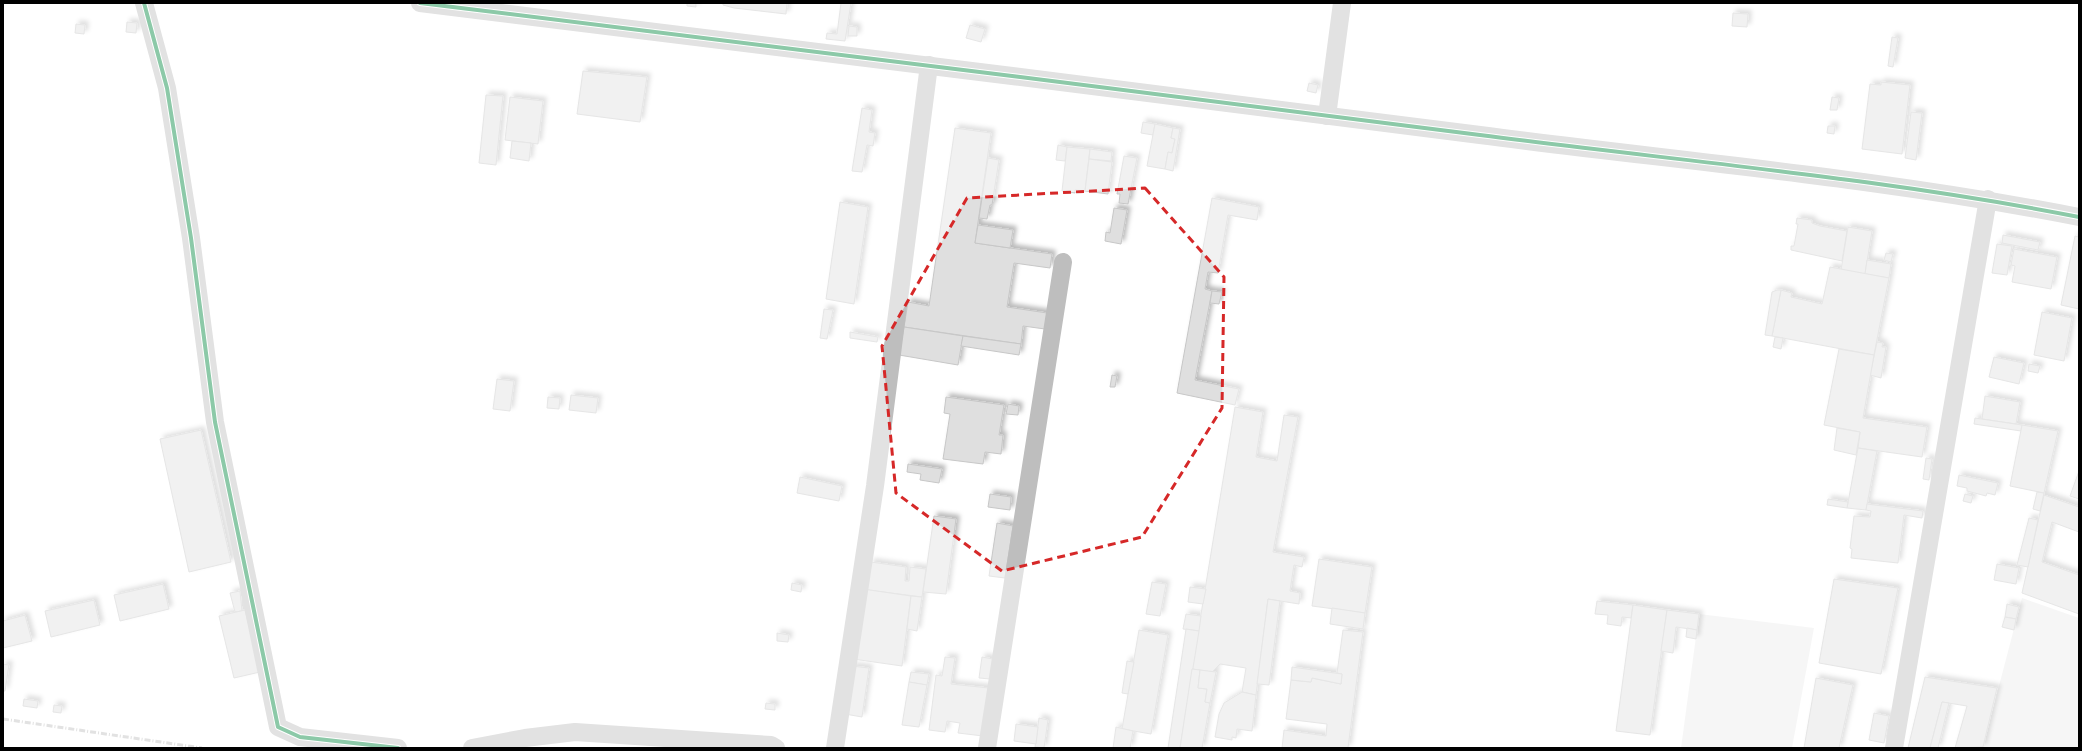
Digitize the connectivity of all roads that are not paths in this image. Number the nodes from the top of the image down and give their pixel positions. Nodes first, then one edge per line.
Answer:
1 (144, 3) edge
2 (420, 3) edge
3 (1342, 3) edge
4 (929, 65) junction
5 (1327, 116) junction
6 (1988, 199) junction
7 (2079, 217) edge
8 (1062, 262) dead end
9 (398, 748) edge
10 (472, 748) edge
11 (776, 748) edge
12 (835, 748) edge
13 (987, 748) edge
14 (1894, 748) edge

1 - 9 street
2 - 4 street
3 - 5 street
4 - 5 street
4 - 12 street
5 - 6 street
6 - 7 street
6 - 14 street
8 - 13 street
10 - 11 street

